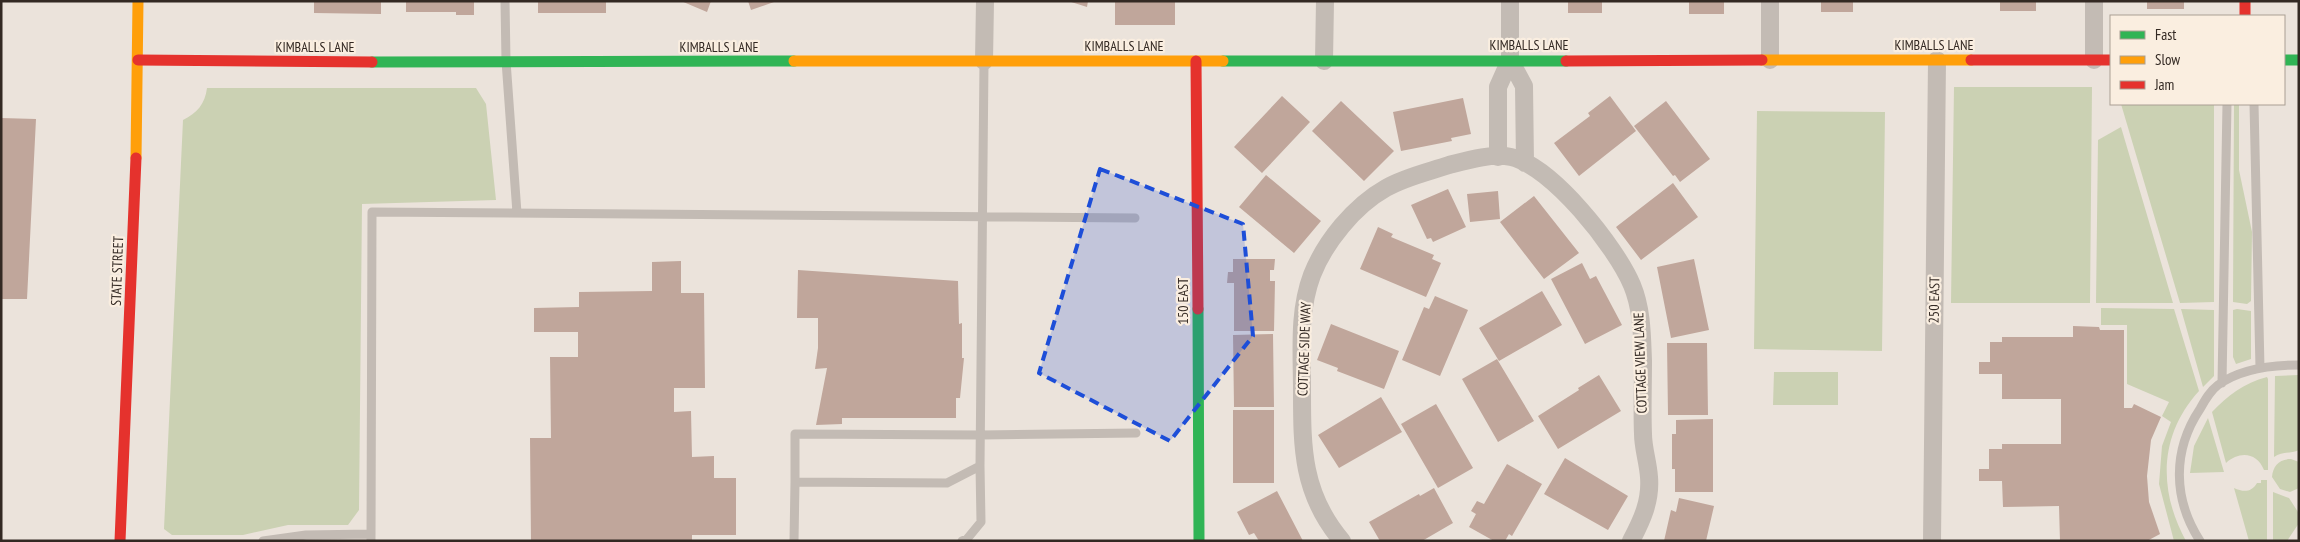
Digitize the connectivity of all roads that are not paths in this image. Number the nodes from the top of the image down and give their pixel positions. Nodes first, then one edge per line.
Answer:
1 (138, 1) edge
2 (505, 1) edge
3 (984, 1) edge
4 (1325, 1) edge
5 (1510, 1) edge
6 (1770, 1) edge
7 (2094, 1) edge
8 (2245, 1) edge
9 (2245, 15) edge
10 (138, 60) junction
11 (1510, 60) junction
12 (1770, 60) junction
13 (1937, 60) junction
14 (2102, 60) edge
15 (2285, 60) edge
16 (2299, 60) edge
17 (506, 61) junction
18 (984, 61) junction
19 (1196, 61) junction
20 (1324, 61) junction
21 (2226, 105) edge
22 (2254, 105) edge
23 (1512, 159) junction
24 (517, 214) junction
25 (983, 217) junction
26 (1135, 218) dead end
27 (2299, 366) edge
28 (2260, 368) junction
29 (2222, 383) junction
30 (1136, 433) dead end
31 (981, 435) junction
32 (980, 466) junction
33 (795, 482) junction
34 (371, 537) edge
35 (120, 541) edge
36 (263, 541) edge
37 (794, 541) edge
38 (962, 541) edge
39 (1199, 541) edge
40 (1342, 541) edge
41 (1631, 541) edge
42 (1932, 541) edge
43 (2200, 541) edge

1 - 10 street, STATE STREET
2 - 17 lane
3 - 18 street
4 - 20 street
5 - 11 street
6 - 12 street
7 - 14 street
8 - 9 street
10 - 17 street, KIMBALLS LANE
10 - 35 street, STATE STREET
11 - 12 street, KIMBALLS LANE
11 - 20 street, KIMBALLS LANE
11 - 23 street
11 - 23 street
12 - 13 street, KIMBALLS LANE
13 - 14 street, KIMBALLS LANE
13 - 42 street, 250 EAST
15 - 16 street
17 - 18 street, KIMBALLS LANE
17 - 24 lane
18 - 19 street, KIMBALLS LANE
18 - 25 lane
19 - 20 street, KIMBALLS LANE
19 - 39 street, 150 EAST
21 - 29 lane
22 - 28 lane
23 - 40 street, COTTAGE SIDE WAY
23 - 41 street, COTTAGE VIEW LANE
24 - 25 lane
24 - 34 lane
25 - 26 lane
25 - 31 lane
27 - 28 lane
28 - 29 lane
29 - 43 lane
30 - 31 lane
31 - 32 lane
31 - 33 lane
32 - 33 lane
32 - 38 lane
33 - 37 lane
34 - 36 lane

